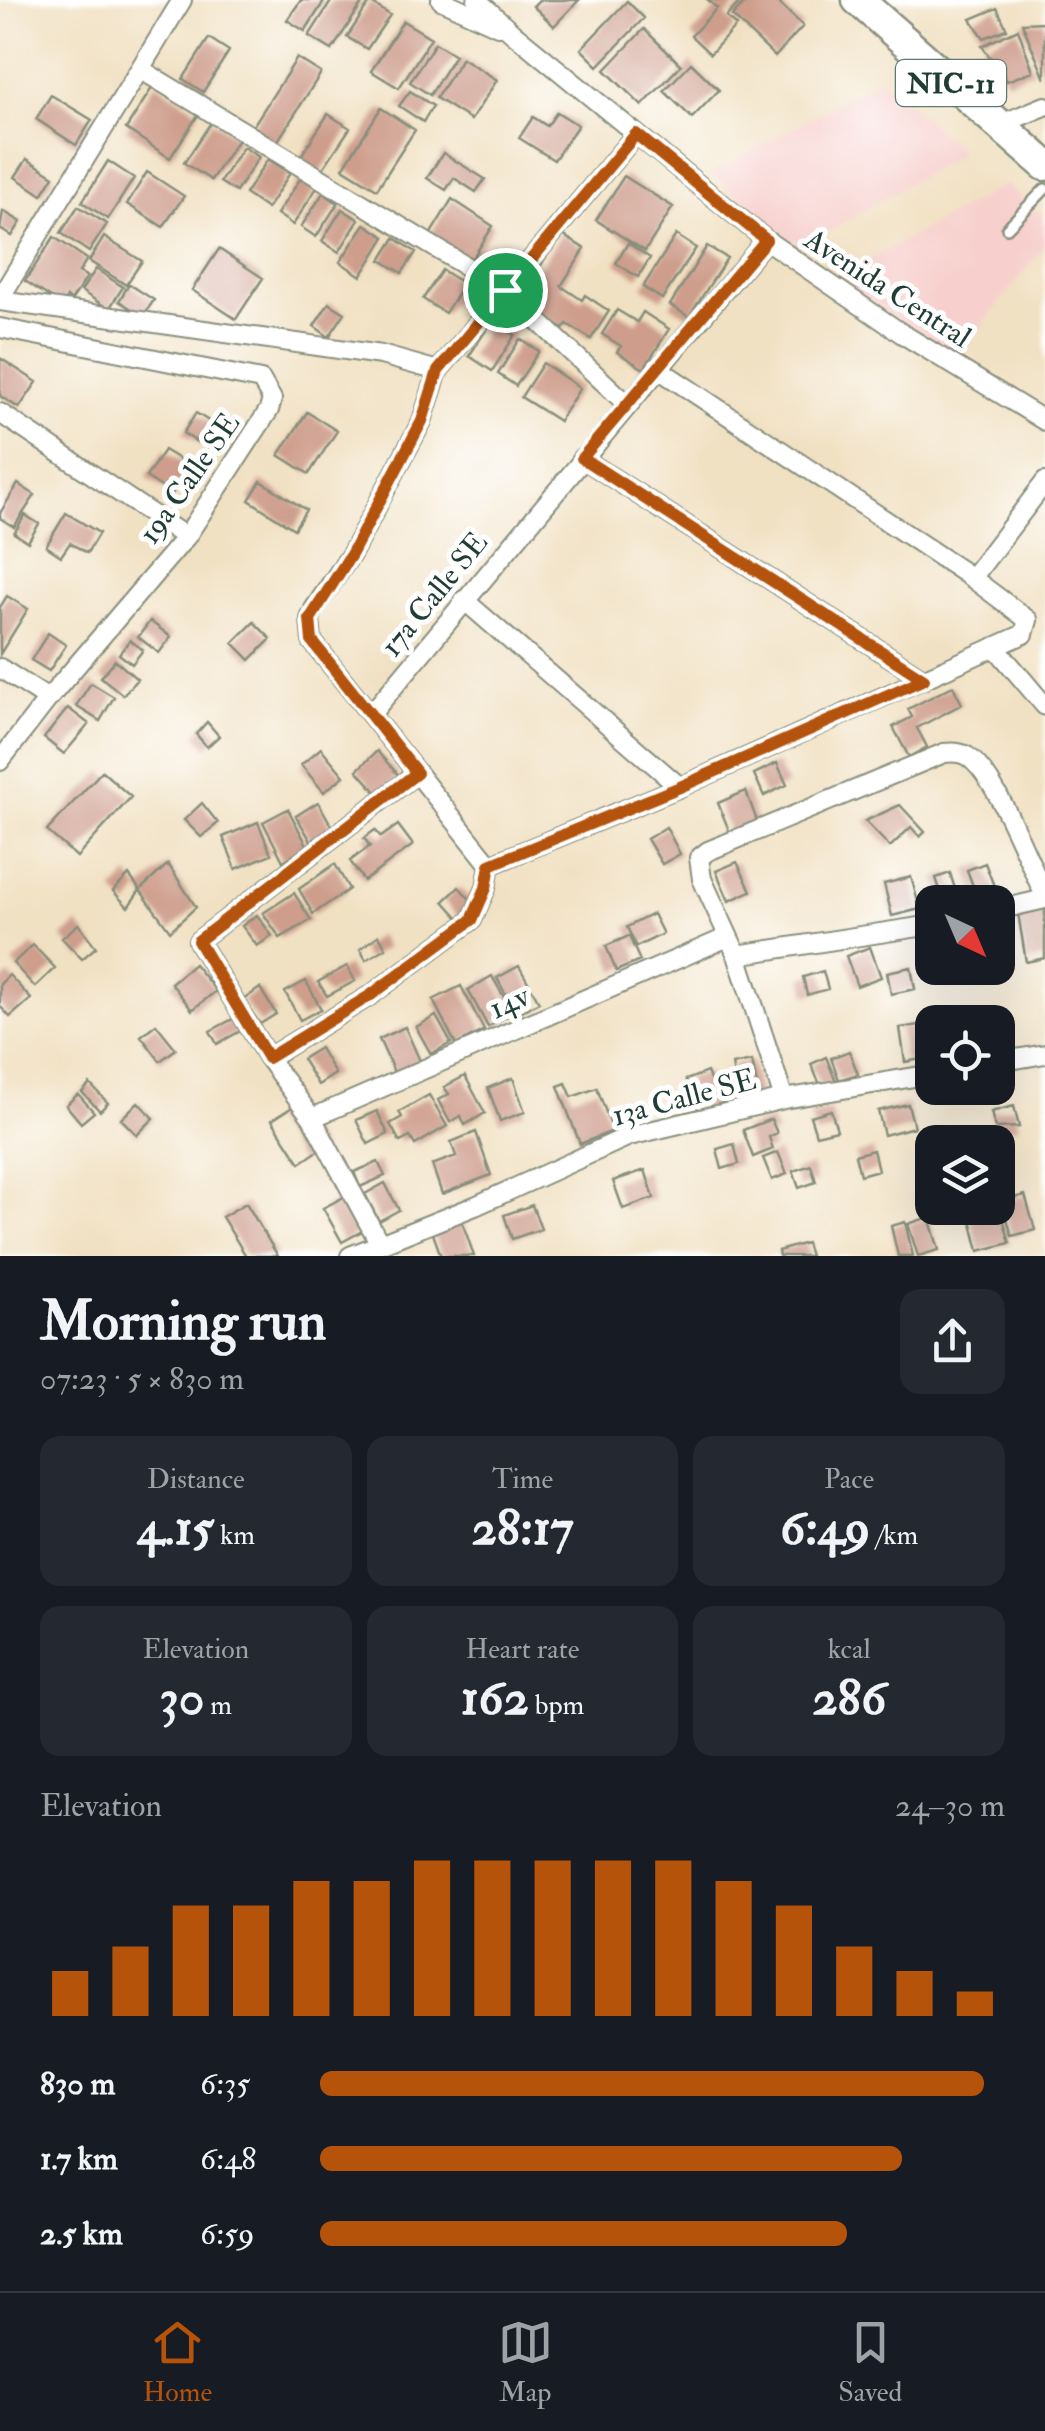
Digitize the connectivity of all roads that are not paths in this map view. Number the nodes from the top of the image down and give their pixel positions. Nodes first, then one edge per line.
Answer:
1 (182, 0) edge
2 (441, 0) edge
3 (477, 0) edge
4 (858, 0) edge
5 (512, 33) junction
6 (140, 69) junction
7 (1045, 106) edge
8 (1000, 125) junction
9 (636, 134) junction
10 (1045, 166) edge
11 (1045, 189) edge
12 (1006, 228) dead end
13 (766, 240) junction
14 (505, 290) junction
15 (0, 299) edge
16 (0, 328) edge
17 (658, 368) junction
18 (438, 371) junction
19 (627, 404) junction
20 (0, 413) edge
21 (1045, 421) edge
22 (582, 458) junction
23 (1045, 482) edge
24 (186, 537) junction
25 (972, 578) junction
26 (464, 600) junction
27 (995, 647) junction
28 (0, 668) edge
29 (924, 679) junction
30 (48, 700) junction
31 (1045, 706) edge
32 (370, 714) junction
33 (0, 762) edge
34 (417, 773) junction
35 (680, 787) junction
36 (490, 865) junction
37 (1045, 898) edge
38 (1015, 906) edge
39 (915, 928) edge
40 (728, 936) junction
41 (736, 955) junction
42 (1045, 1054) edge
43 (268, 1058) junction
44 (1015, 1059) edge
45 (915, 1077) edge
46 (784, 1099) junction
47 (312, 1118) junction
48 (380, 1244) junction
49 (350, 1256) edge

1 - 6 street
2 - 5 street
3 - 5 street, Avenida Central
4 - 8 highway, NIC-11
5 - 9 street, Avenida Central
6 - 14 street
6 - 15 street
7 - 8 street
8 - 10 highway, NIC-11
9 - 13 street, Avenida Central
9 - 14 street
11 - 12 lane
13 - 17 street, 17a Calle SE
13 - 21 street, Avenida Central
14 - 18 street
14 - 19 street
15 - 18 street
16 - 24 street, 19a Calle SE
17 - 19 street, 17a Calle SE
17 - 25 street
18 - 32 street
19 - 22 street, 17a Calle SE
20 - 24 street
22 - 26 street, 17a Calle SE
22 - 29 street
23 - 25 street
24 - 30 street, 19a Calle SE
25 - 27 street
26 - 32 street, 17a Calle SE
26 - 35 street
27 - 29 street
27 - 31 street
28 - 30 street
29 - 35 street
30 - 33 street, 19a Calle SE
32 - 34 street
34 - 36 street
34 - 43 street
35 - 36 street
36 - 43 street
37 - 38 street
37 - 40 street
39 - 41 street
40 - 41 street
40 - 47 street, 14v
41 - 46 street
42 - 44 street
43 - 47 street
45 - 46 street, 13a Calle SE
46 - 48 street, 13a Calle SE
47 - 48 street
48 - 49 street, 13a Calle SE

